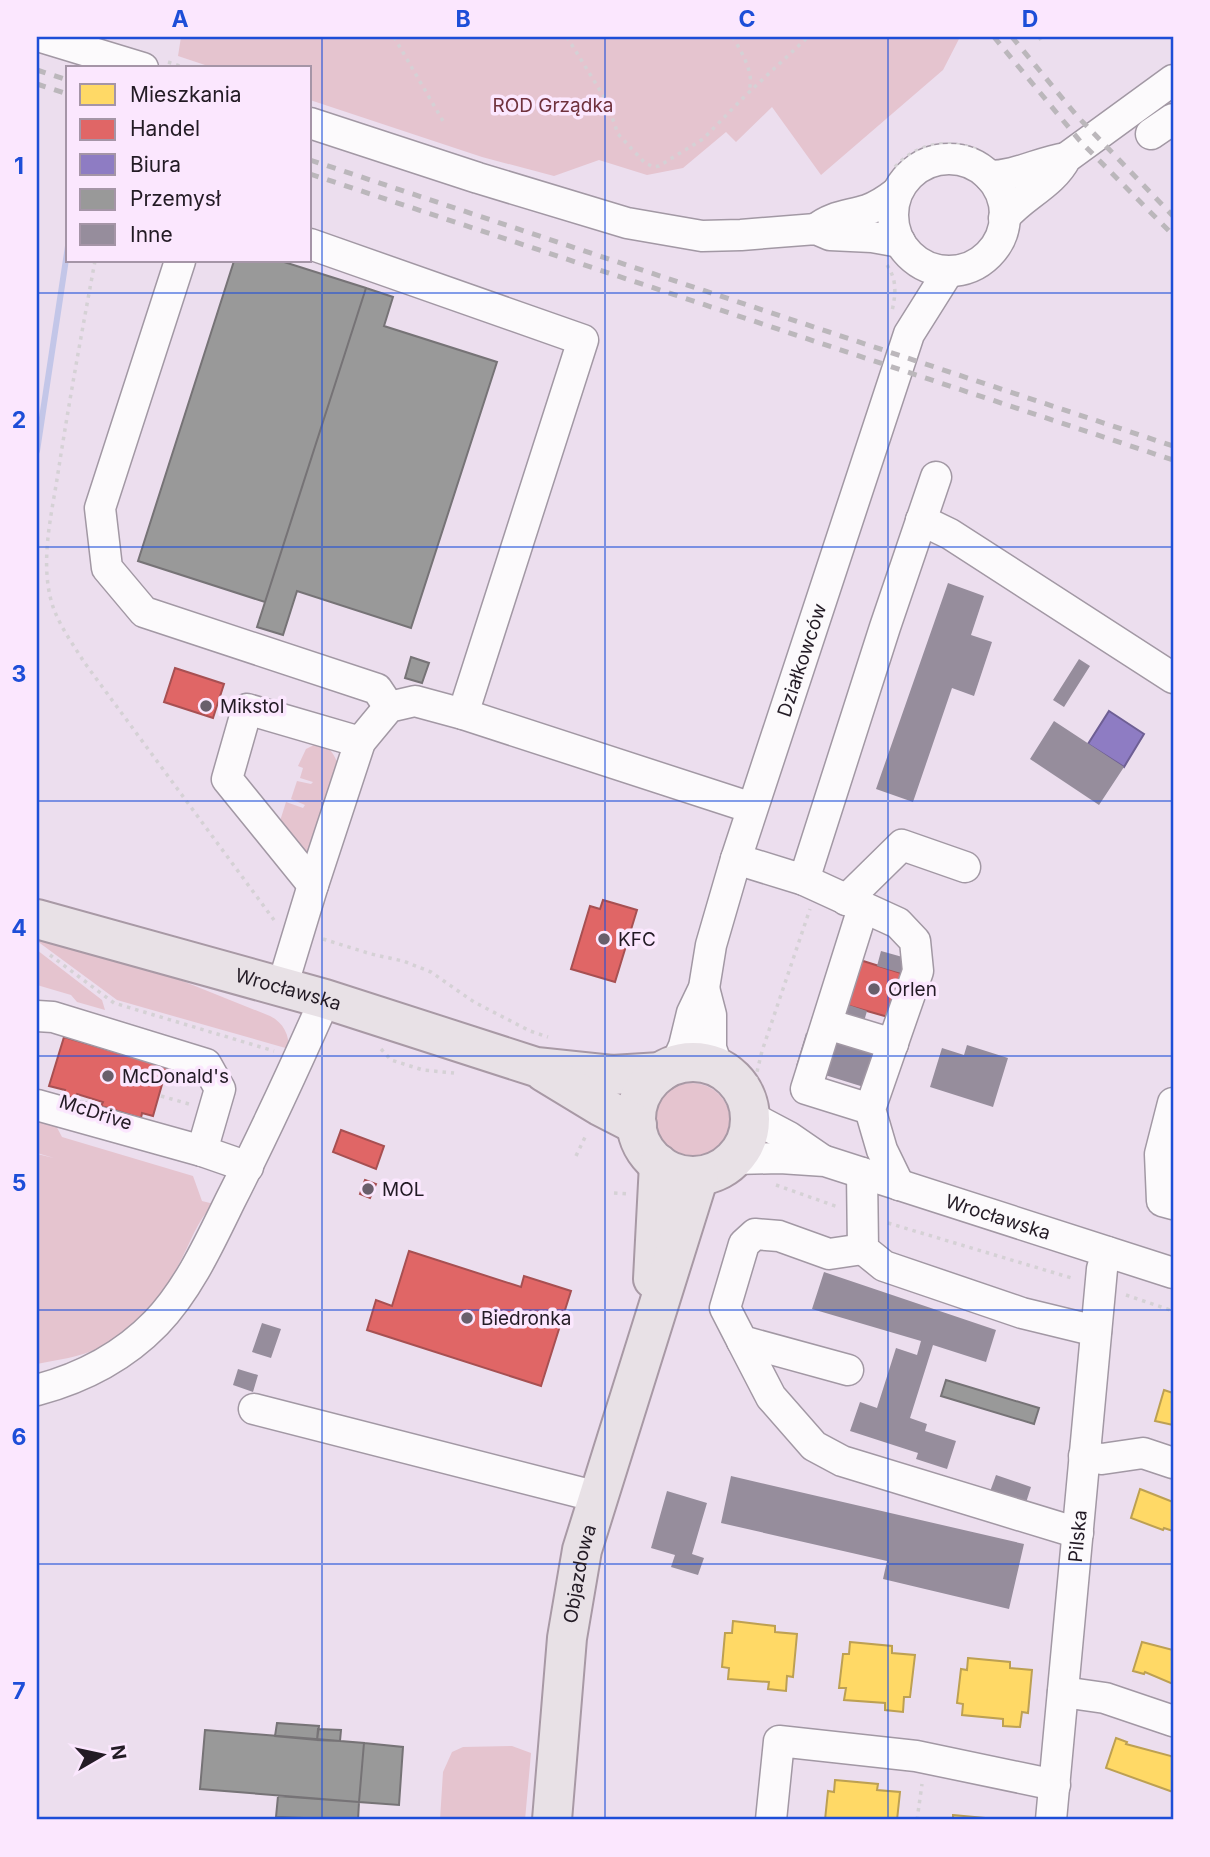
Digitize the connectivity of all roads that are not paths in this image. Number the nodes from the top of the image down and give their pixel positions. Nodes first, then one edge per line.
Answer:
1 (41, 37) edge
2 (136, 66) edge
3 (1173, 80) edge
4 (312, 124) edge
5 (1066, 158) junction
6 (985, 164) junction
7 (894, 182) junction
8 (1004, 218) junction
9 (816, 229) junction
10 (312, 245) edge
11 (907, 251) junction
12 (180, 262) edge
13 (948, 272) junction
14 (909, 334) junction
15 (936, 477) dead end
16 (921, 520) junction
17 (1173, 678) edge
18 (389, 707) junction
19 (463, 713) junction
20 (360, 742) junction
21 (752, 808) junction
22 (736, 859) junction
23 (965, 867) dead end
24 (804, 880) junction
25 (313, 885) junction
26 (855, 904) junction
27 (42, 936) edge
28 (282, 987) junction
29 (704, 988) junction
30 (325, 999) junction
31 (49, 1017) edge
32 (827, 1024) junction
33 (37, 1040) edge
34 (893, 1044) junction
35 (545, 1053) junction
36 (668, 1068) junction
37 (734, 1071) junction
38 (37, 1089) edge
39 (1173, 1103) edge
40 (753, 1104) junction
41 (37, 1105) edge
42 (870, 1109) junction
43 (637, 1125) junction
44 (153, 1137) junction
45 (202, 1151) junction
46 (734, 1159) junction
47 (825, 1161) junction
48 (659, 1164) junction
49 (248, 1167) junction
50 (862, 1173) junction
51 (699, 1175) junction
52 (898, 1185) junction
53 (1173, 1205) edge
54 (863, 1249) junction
55 (1107, 1252) junction
56 (1173, 1273) edge
57 (1096, 1331) junction
58 (651, 1334) junction
59 (742, 1341) junction
60 (848, 1370) dead end
61 (37, 1390) edge
62 (254, 1409) dead end
63 (1084, 1456) junction
64 (1173, 1462) edge
65 (598, 1497) junction
66 (1078, 1534) junction
67 (1063, 1692) junction
68 (1173, 1721) edge
69 (1055, 1785) junction
70 (552, 1820) edge
71 (771, 1820) edge
72 (1051, 1820) edge

1 - 2 street
3 - 5 street
4 - 9 street
5 - 6 street
5 - 8 street
6 - 7 street
6 - 8 street
7 - 9 street
7 - 11 street
8 - 13 street
9 - 11 street
10 - 19 street
11 - 13 street
11 - 14 street, Działkowców
12 - 18 street
13 - 14 street, Działkowców
14 - 21 street, Działkowców
15 - 16 street
16 - 17 street
16 - 24 street
18 - 19 street
18 - 20 street
19 - 21 street
20 - 25 street
20 - 25 street
21 - 22 street, Działkowców
22 - 24 street
22 - 29 street, Działkowców
23 - 26 street
24 - 26 street
25 - 28 street
26 - 32 street
26 - 34 street
27 - 28 main road, Wrocławska
28 - 30 main road, Wrocławska
29 - 36 street, Działkowców
29 - 37 street, Działkowców
30 - 35 main road, Wrocławska
30 - 49 street
31 - 33 street
31 - 45 street
32 - 34 street
32 - 42 street
34 - 42 street
35 - 36 main road, Wrocławska
35 - 43 main road, Wrocławska
36 - 37 main road
36 - 43 main road
37 - 40 main road
38 - 44 street, McDrive
39 - 53 street
40 - 46 main road
40 - 47 street, Wrocławska
41 - 44 street
42 - 52 street
43 - 48 main road
44 - 45 street
45 - 49 street
46 - 47 street, Wrocławska
46 - 51 main road
47 - 50 street, Wrocławska
48 - 51 main road
48 - 58 main road, Objazdowa
49 - 61 street
50 - 52 street, Wrocławska
50 - 54 street
51 - 58 main road, Objazdowa
52 - 55 street, Wrocławska
54 - 57 street
54 - 59 street
55 - 56 street, Wrocławska
55 - 57 street, Pilska
57 - 63 street, Pilska
58 - 65 main road, Objazdowa
59 - 60 street
59 - 66 street
62 - 65 street
63 - 64 street
63 - 66 street, Pilska
65 - 70 main road, Objazdowa
66 - 67 street, Pilska
67 - 68 street
67 - 69 street, Pilska
69 - 71 street
69 - 72 street, Pilska

